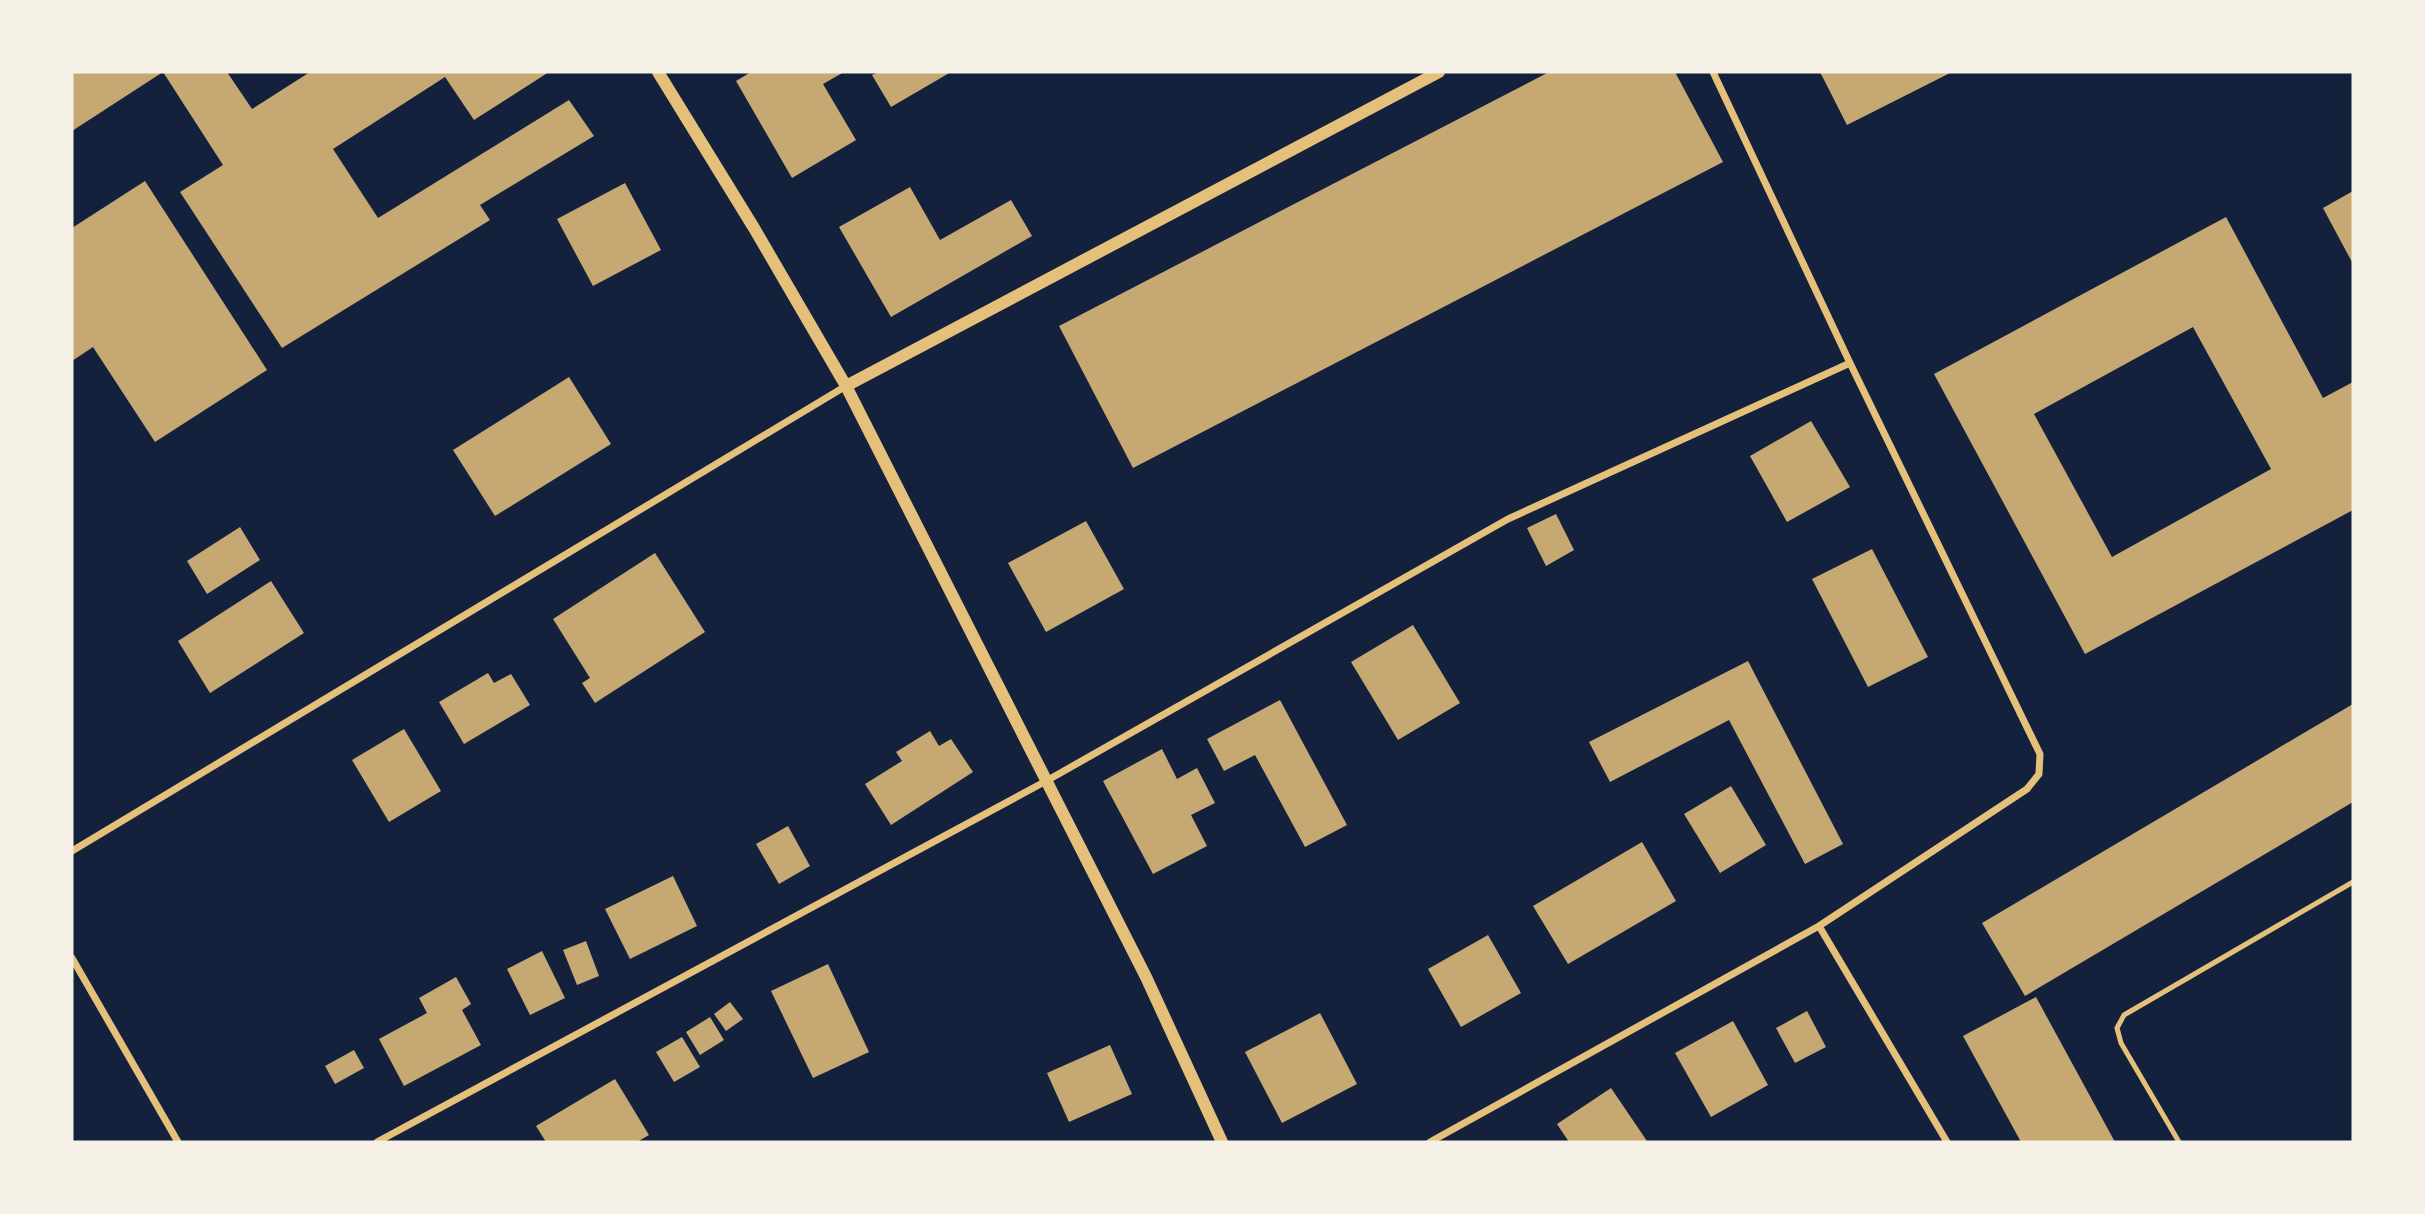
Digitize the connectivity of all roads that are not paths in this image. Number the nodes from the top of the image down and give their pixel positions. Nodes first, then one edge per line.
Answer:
1 (657, 72) edge
2 (1439, 72) edge
3 (1713, 72) edge
4 (1850, 363) junction
5 (846, 386) junction
6 (1048, 780) junction
7 (72, 851) edge
8 (2353, 882) edge
9 (1819, 926) junction
10 (72, 958) edge
11 (178, 1142) edge
12 (377, 1142) edge
13 (1222, 1142) edge
14 (1430, 1142) edge
15 (1948, 1142) edge
16 (2179, 1142) edge

1 - 5 street
2 - 5 street
3 - 4 street
4 - 6 street
4 - 9 street
5 - 6 street
5 - 7 street
6 - 12 street
6 - 13 street
8 - 16 lane
9 - 14 street
9 - 15 street
10 - 11 street

